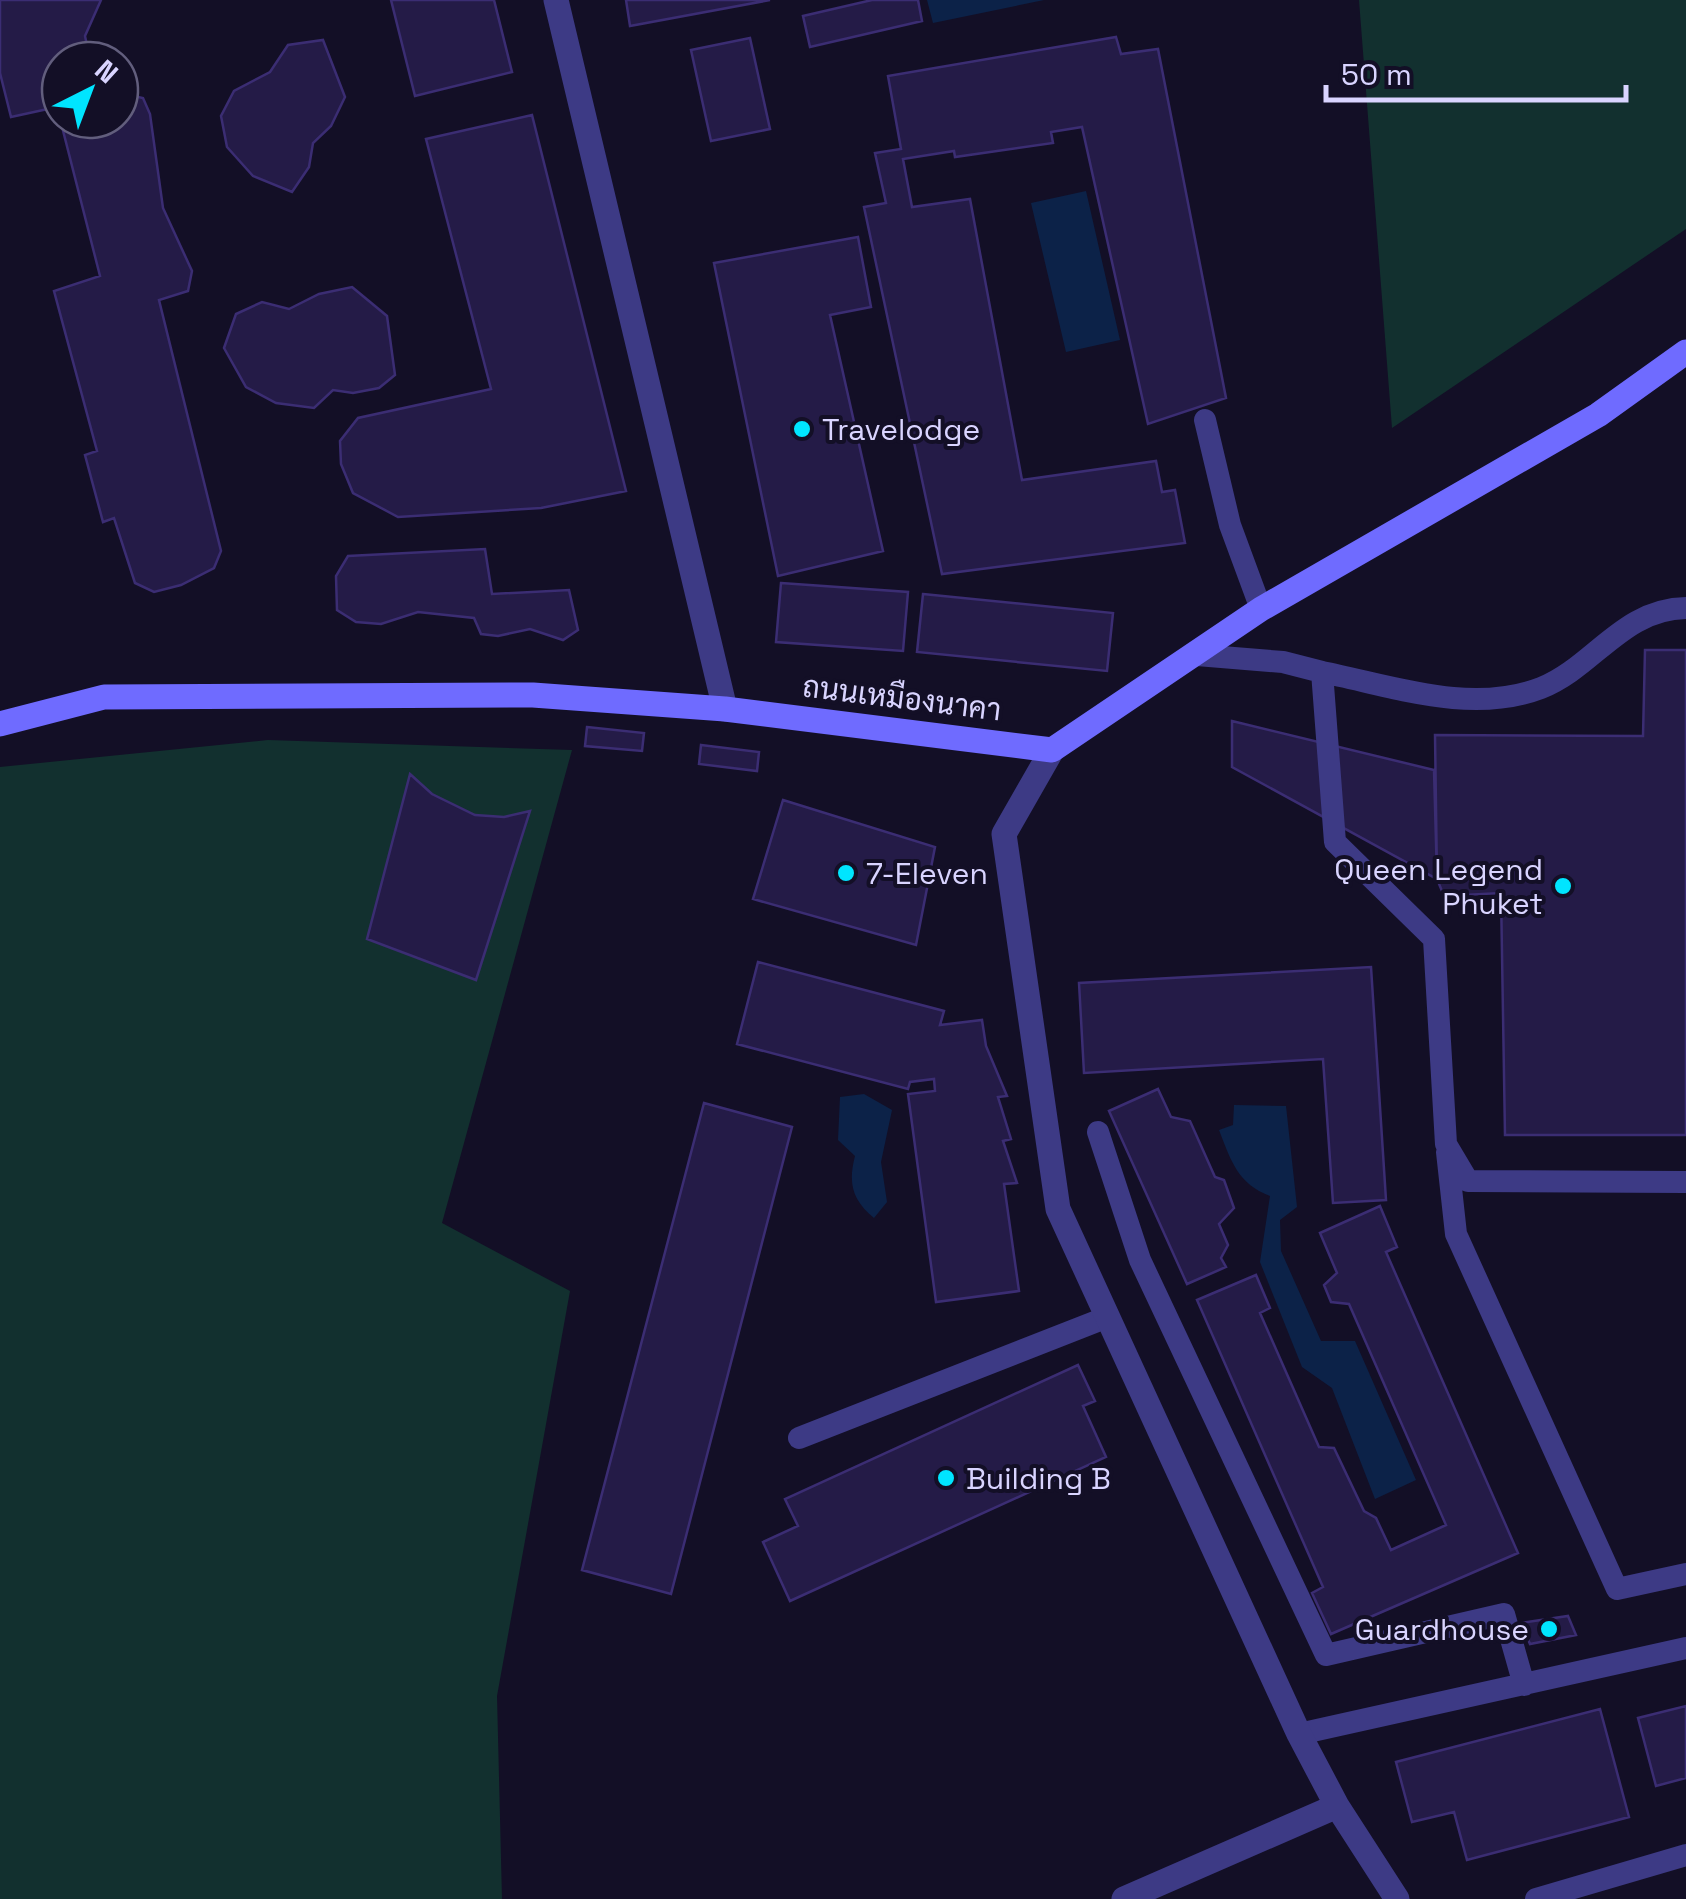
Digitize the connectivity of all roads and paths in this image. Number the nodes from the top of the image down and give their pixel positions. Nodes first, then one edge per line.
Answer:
1 (556, 0) edge
2 (1686, 352) edge
3 (1206, 420) dead end
4 (1686, 608) edge
5 (1261, 609) junction
6 (1197, 655) junction
7 (1322, 672) junction
8 (725, 709) junction
9 (0, 724) edge
10 (1052, 750) junction
11 (1098, 1132) dead end
12 (1446, 1144) junction
13 (1686, 1182) edge
14 (1105, 1318) junction
15 (799, 1438) dead end
16 (1686, 1574) edge
17 (1686, 1648) edge
18 (1524, 1685) junction
19 (1299, 1734) junction
20 (1337, 1806) junction
21 (1686, 1855) edge
22 (1124, 1899) edge
23 (1397, 1899) edge
24 (1536, 1899) edge

1 - 8 street
2 - 5 street
3 - 5 lane
4 - 7 lane
5 - 6 street
6 - 7 lane
6 - 10 street
7 - 12 lane
8 - 9 street, ถนนเหมืองนาคา
8 - 10 street, ถนนเหมืองนาคา
10 - 14 street
11 - 18 lane
12 - 13 lane
12 - 16 lane
14 - 15 lane
14 - 19 street
17 - 18 lane
18 - 19 lane
19 - 20 street
20 - 22 street
20 - 23 street
21 - 24 lane

